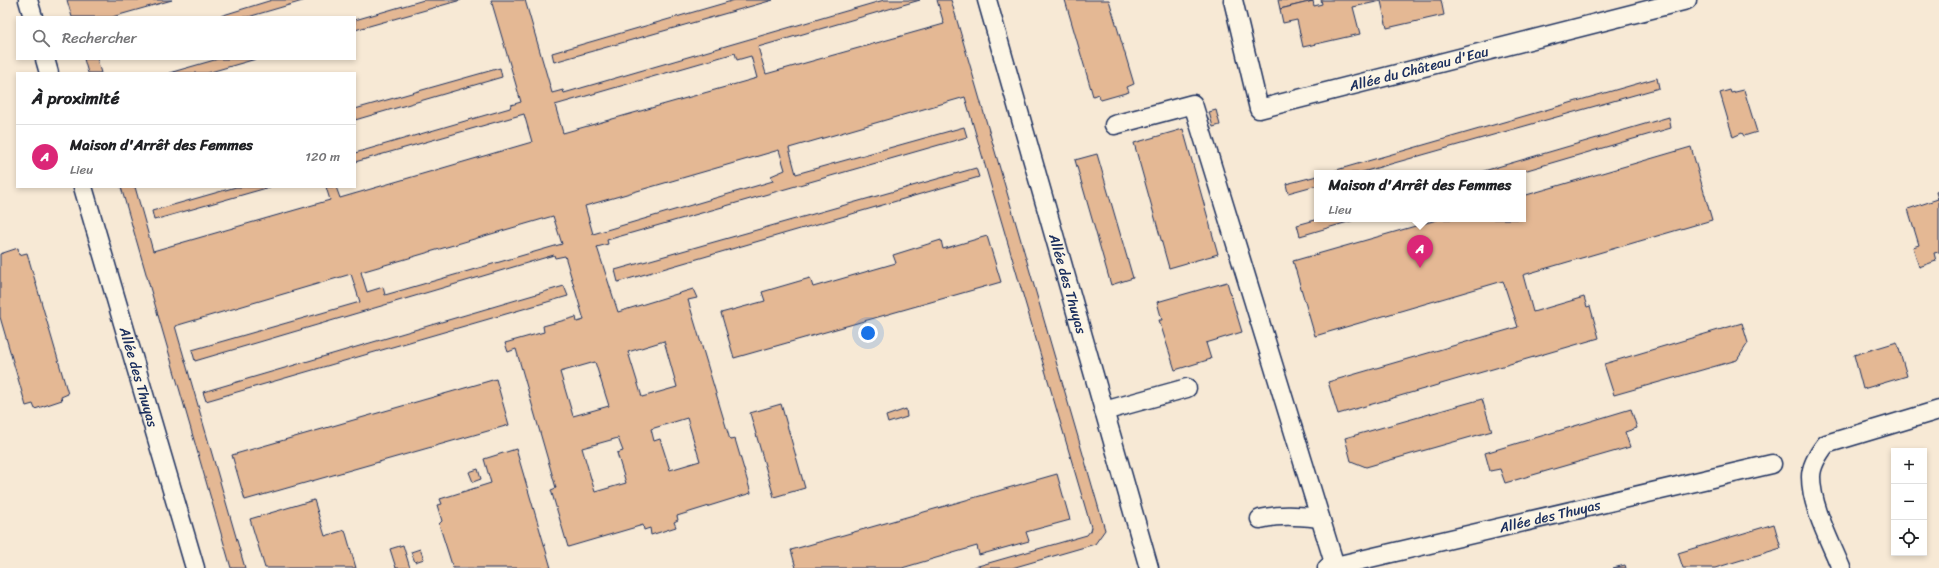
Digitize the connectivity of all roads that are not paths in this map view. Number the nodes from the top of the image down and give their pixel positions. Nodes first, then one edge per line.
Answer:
1 (28, 0) edge
2 (987, 0) edge
3 (1233, 0) edge
4 (1687, 0) edge
5 (33, 16) edge
6 (45, 60) edge
7 (49, 72) edge
8 (1114, 124) dead end
9 (83, 188) edge
10 (1187, 388) dead end
11 (1939, 410) edge
12 (1104, 411) junction
13 (1772, 464) dead end
14 (1320, 518) junction
15 (1260, 519) dead end
16 (1331, 567) edge
17 (195, 568) edge
18 (1149, 568) edge
19 (1841, 568) edge

1 - 5 lane
2 - 12 lane, Allée des Thuyas
3 - 4 lane, Allée du Château d'Eau
6 - 7 lane
8 - 14 lane
9 - 17 lane, Allée des Thuyas
10 - 12 lane
11 - 19 lane
12 - 18 lane, Allée des Thuyas
13 - 16 lane, Allée des Thuyas
14 - 15 lane
14 - 16 lane

